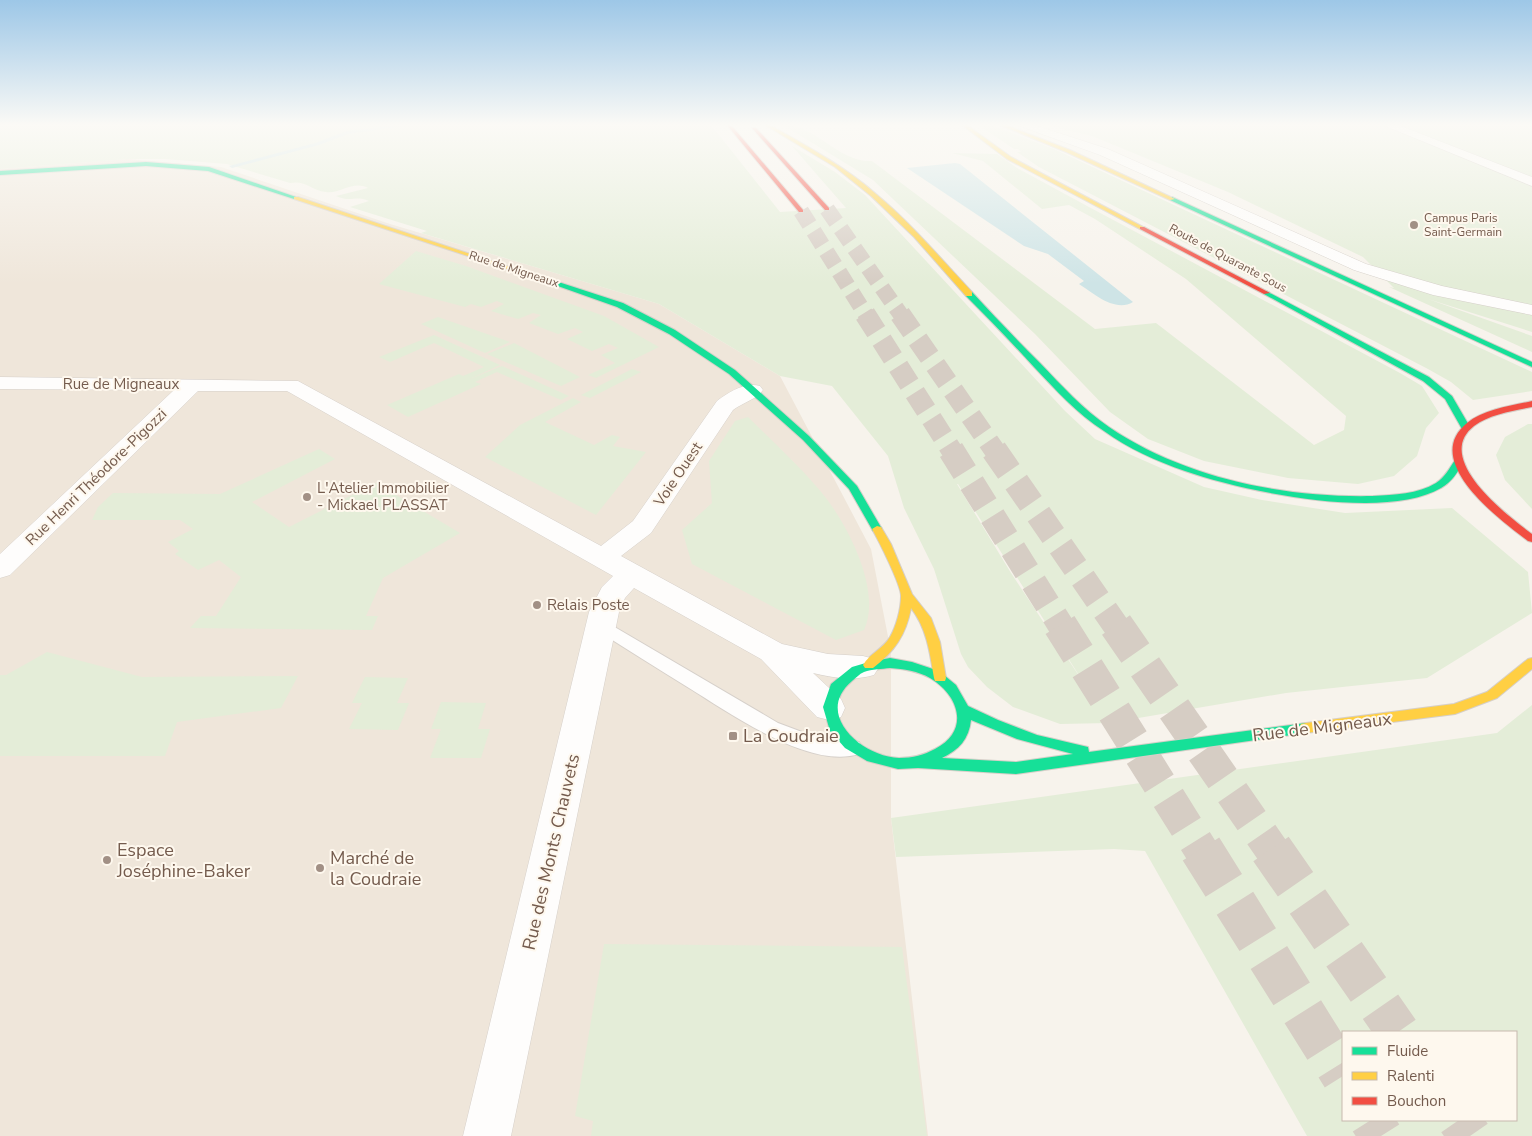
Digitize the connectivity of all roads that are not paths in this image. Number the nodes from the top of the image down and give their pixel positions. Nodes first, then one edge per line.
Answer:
1 (236, 178) edge
2 (773, 178) edge
3 (799, 178) edge
4 (851, 178) edge
5 (1046, 178) edge
6 (1127, 178) edge
7 (1162, 178) edge
8 (827, 209) tunnel mouth
9 (801, 211) tunnel mouth
10 (1532, 310) edge
11 (1532, 365) edge
12 (0, 384) edge
13 (192, 385) junction
14 (753, 390) junction
15 (1532, 404) edge
16 (1465, 427) junction
17 (1458, 462) junction
18 (1532, 539) edge
19 (601, 559) junction
20 (0, 569) edge
21 (630, 575) junction
22 (907, 595) junction
23 (601, 625) junction
24 (772, 652) junction
25 (1531, 665) edge
26 (866, 666) junction
27 (940, 678) junction
28 (829, 708) junction
29 (964, 710) junction
30 (852, 748) junction
31 (1099, 755) junction
32 (921, 764) junction
33 (487, 1136) edge

1 - 14 main road, Rue de Migneaux
2 - 9 main road
3 - 8 main road
4 - 17 main road
5 - 16 main road, Route de Quarante Sous
6 - 11 main road, Route de Quarante Sous
7 - 10 street
12 - 13 street, Rue de Migneaux
13 - 19 street, Rue de Migneaux
13 - 20 street, Rue Henri Théodore-Pigozzi
14 - 19 street, Voie Ouest
14 - 22 main road, Rue de Migneaux
15 - 16 main road
16 - 17 main road
17 - 18 main road
19 - 21 street, Rue de Migneaux
21 - 23 street, Rue des Monts Chauvets
21 - 24 street, Rue de Migneaux
22 - 26 main road, Rue de Migneaux
22 - 27 main road, Rue de Migneaux
23 - 30 lane
23 - 33 street, Rue des Monts Chauvets
24 - 26 street, Rue de Migneaux
24 - 28 street, Rue de Migneaux
25 - 31 main road, Rue de Migneaux
26 - 27 main road, Rue de Migneaux
26 - 28 main road, Rue de Migneaux
27 - 29 main road, Rue de Migneaux
28 - 30 main road, Rue de Migneaux
29 - 31 main road, Rue de Migneaux
29 - 32 main road, Rue de Migneaux
30 - 32 main road, Rue de Migneaux
31 - 32 main road, Rue de Migneaux

